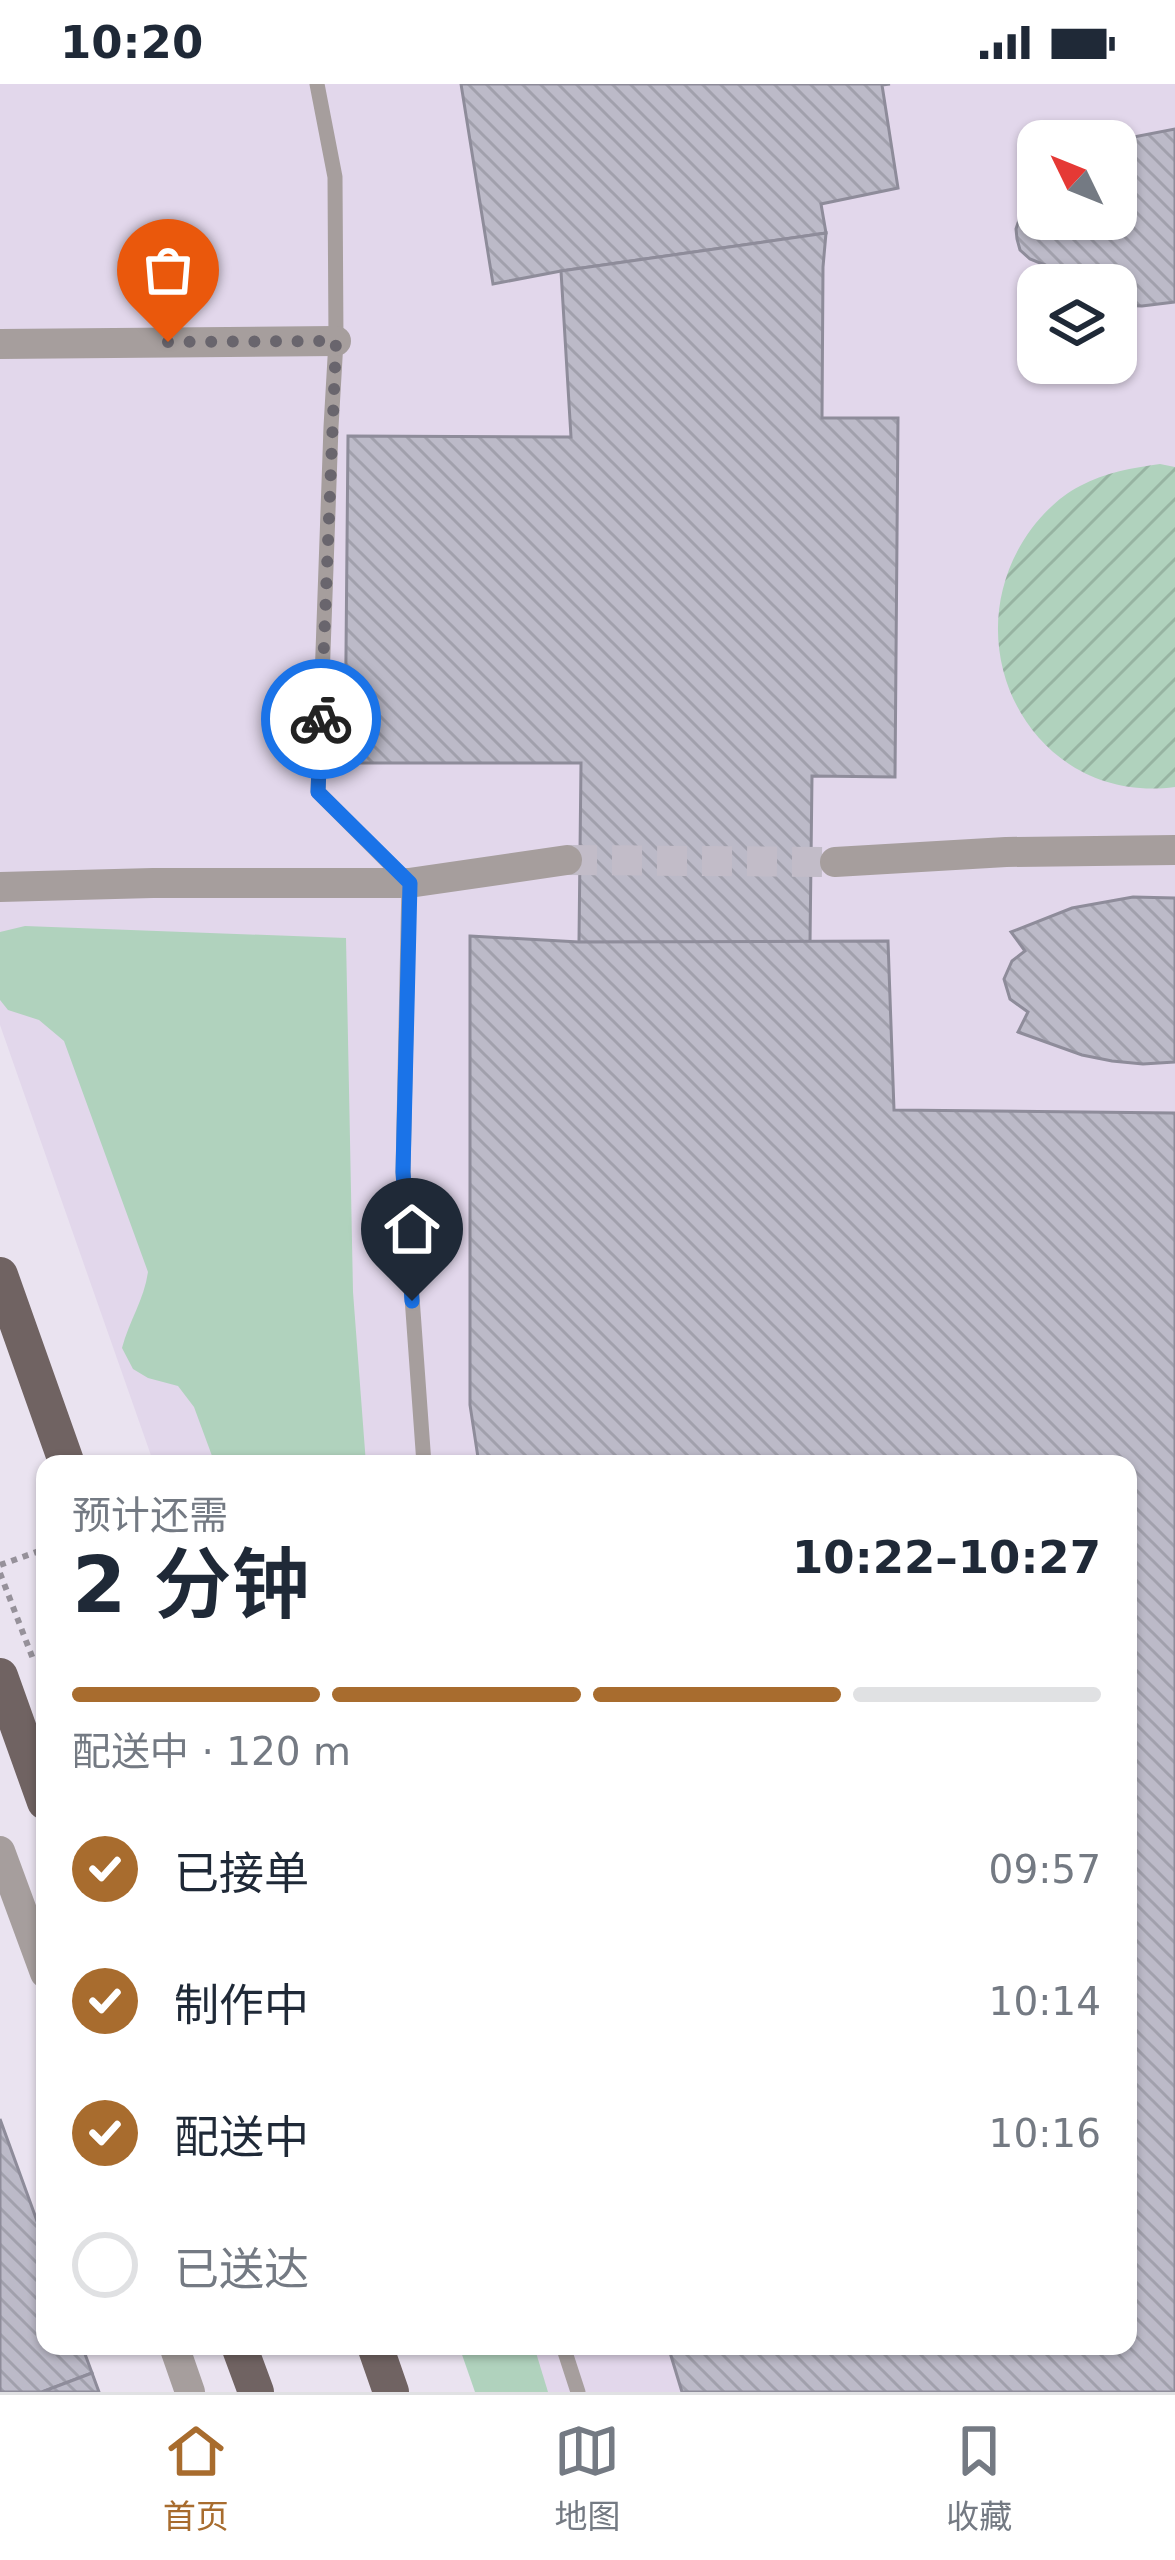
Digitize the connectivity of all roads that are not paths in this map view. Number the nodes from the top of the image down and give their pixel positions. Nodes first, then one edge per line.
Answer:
1 (317, 84) edge
2 (336, 341) junction
3 (0, 344) edge
4 (1175, 850) edge
5 (567, 860) tunnel mouth
6 (835, 862) tunnel mouth
7 (410, 883) junction
8 (0, 887) edge
9 (0, 1275) edge
10 (64, 1455) edge
11 (423, 1455) edge
12 (0, 1676) edge
13 (36, 1777) edge
14 (0, 1851) edge
15 (36, 1949) edge
16 (177, 2355) edge
17 (242, 2355) edge
18 (378, 2355) edge
19 (566, 2355) edge
20 (190, 2392) edge
21 (256, 2392) edge
22 (392, 2392) edge
23 (578, 2392) edge

1 - 2 lane
2 - 3 street
2 - 7 lane
4 - 6 street
5 - 7 street
7 - 8 street
7 - 11 lane
9 - 10 main road
12 - 13 main road
14 - 15 street
16 - 20 street
17 - 21 main road
18 - 22 main road
19 - 23 lane

